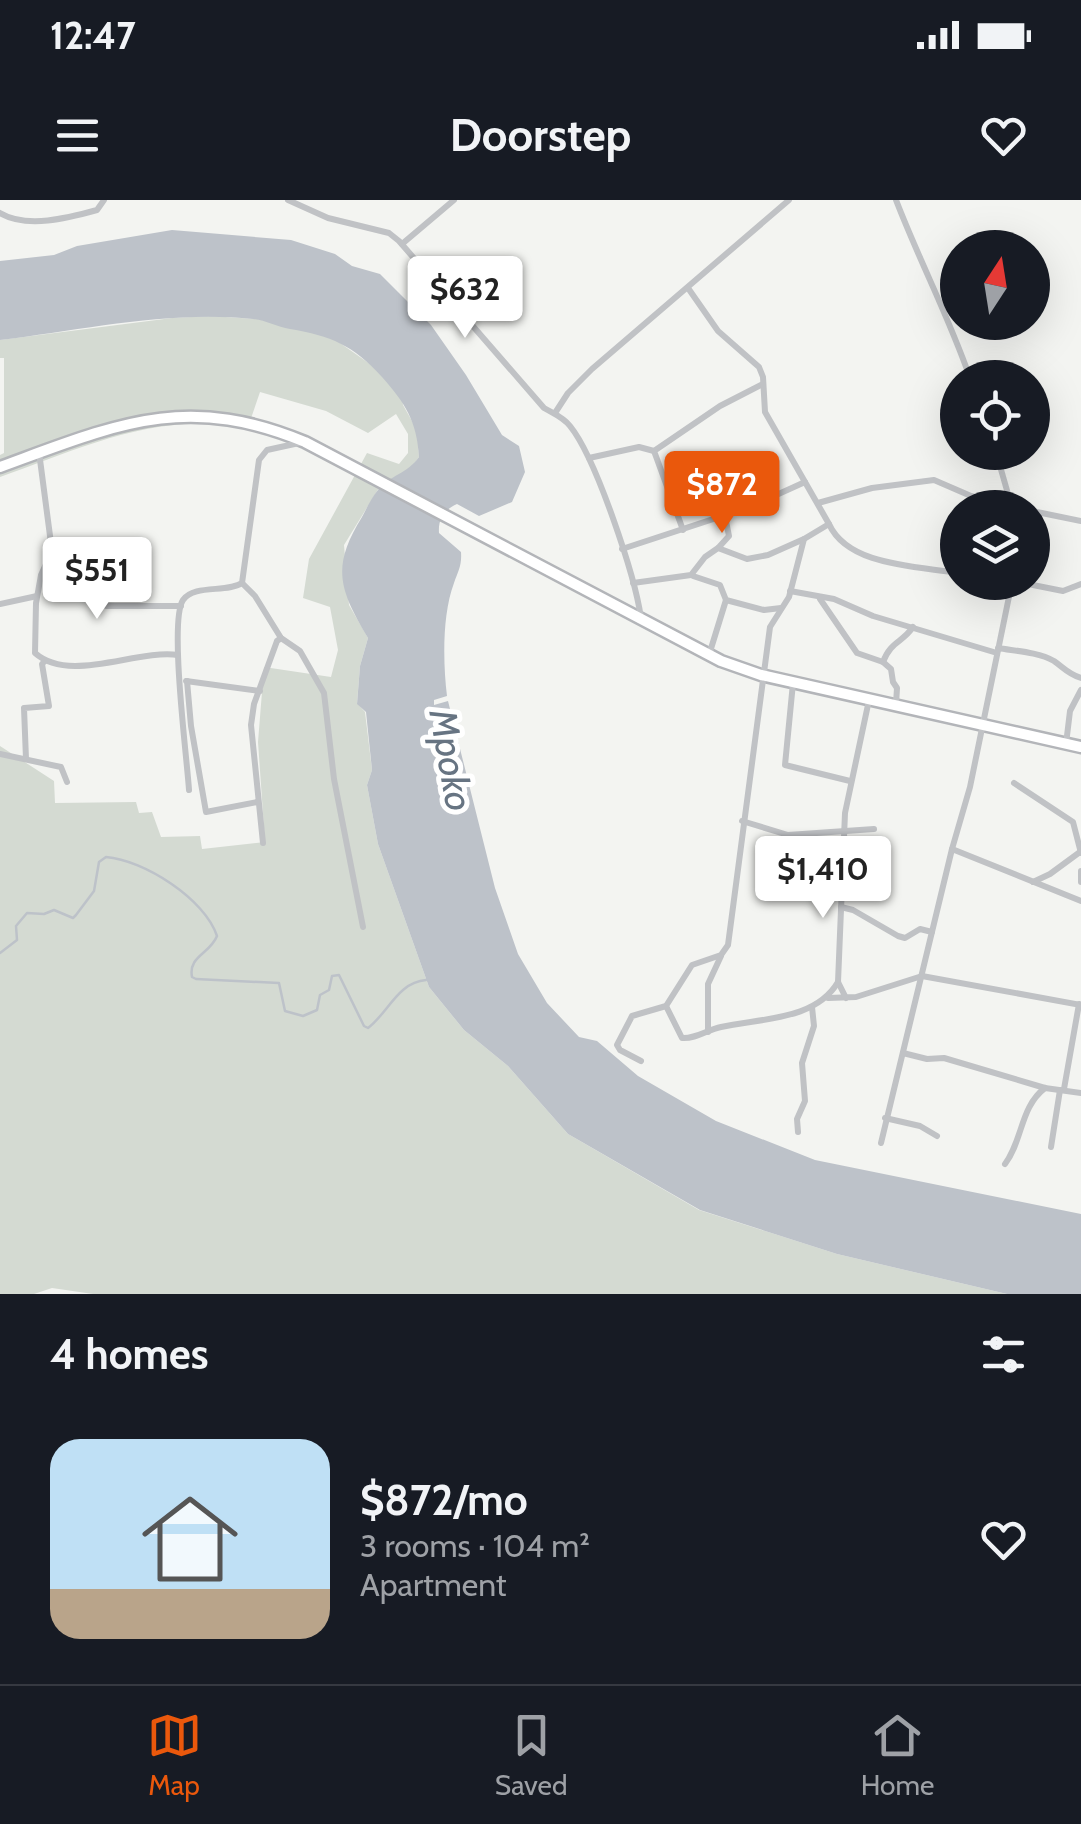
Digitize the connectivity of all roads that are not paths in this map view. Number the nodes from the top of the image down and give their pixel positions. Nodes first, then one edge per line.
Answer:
1 (104, 200) edge
2 (288, 200) edge
3 (454, 200) edge
4 (789, 200) edge
5 (896, 200) edge
6 (0, 213) edge
7 (402, 244) junction
8 (688, 288) junction
9 (964, 360) edge
10 (764, 384) junction
11 (555, 413) junction
12 (305, 442) junction
13 (654, 451) junction
14 (39, 452) junction
15 (589, 458) junction
16 (0, 466) edge
17 (806, 482) junction
18 (957, 490) edge
19 (818, 503) junction
20 (1050, 515) edge
21 (724, 516) junction
22 (1081, 521) edge
23 (828, 524) junction
24 (683, 530) junction
25 (804, 538) junction
26 (718, 548) junction
27 (622, 549) junction
28 (52, 550) junction
29 (940, 569) edge
30 (691, 576) junction
31 (242, 582) junction
32 (633, 583) junction
33 (1081, 584) edge
34 (1050, 589) edge
35 (790, 592) junction
36 (38, 595) junction
37 (819, 598) junction
38 (726, 600) junction
39 (1010, 600) edge
40 (0, 604) edge
41 (181, 606) junction
42 (783, 608) junction
43 (641, 620) junction
44 (913, 626) junction
45 (282, 638) junction
46 (997, 650) junction
47 (178, 655) junction
48 (708, 656) junction
49 (45, 661) junction
50 (883, 662) junction
51 (761, 675) junction
52 (1081, 678) edge
53 (184, 679) junction
54 (793, 682) junction
55 (1081, 690) edge
56 (260, 691) junction
57 (869, 699) junction
58 (896, 705) junction
59 (982, 724) junction
60 (1066, 744) junction
61 (1081, 747) edge
62 (0, 754) edge
63 (26, 758) junction
64 (850, 780) junction
65 (67, 782) dead end
66 (1014, 782) dead end
67 (189, 790) dead end
68 (257, 802) junction
69 (742, 821) junction
70 (1077, 823) edge
71 (874, 829) dead end
72 (844, 832) junction
73 (262, 842) dead end
74 (952, 849) junction
75 (1080, 852) edge
76 (1081, 871) edge
77 (1032, 882) junction
78 (1081, 882) edge
79 (1081, 900) edge
80 (841, 906) junction
81 (363, 927) dead end
82 (932, 932) junction
83 (721, 955) junction
84 (922, 976) junction
85 (838, 982) junction
86 (828, 998) junction
87 (846, 998) junction
88 (1080, 1004) edge
89 (666, 1006) junction
90 (812, 1007) junction
91 (708, 1032) junction
92 (903, 1053) junction
93 (641, 1061) dead end
94 (1045, 1088) junction
95 (1062, 1090) junction
96 (1081, 1093) edge
97 (885, 1118) junction
98 (798, 1132) dead end
99 (937, 1136) dead end
100 (881, 1143) dead end
101 (1051, 1146) dead end
102 (1005, 1164) dead end

1 - 6 street
2 - 7 street
3 - 7 street
4 - 8 street
5 - 9 street
7 - 11 street
8 - 10 street
8 - 11 street
10 - 13 street
10 - 17 street
11 - 15 street
12 - 14 main road
12 - 31 street
12 - 43 main road
13 - 15 street
13 - 24 street
14 - 16 main road
14 - 28 street
15 - 27 street
17 - 19 street
17 - 21 street
18 - 19 street
19 - 23 street
20 - 22 street
21 - 24 street
21 - 26 street
23 - 25 street
23 - 29 street
24 - 27 street
25 - 26 street
25 - 35 street
26 - 30 street
27 - 32 street
28 - 36 street
28 - 41 street
30 - 32 street
30 - 38 street
31 - 41 street
31 - 45 street
32 - 43 street
33 - 34 street
35 - 37 street
35 - 42 street
36 - 40 street
36 - 49 street
37 - 44 street
37 - 50 street
38 - 42 street
38 - 48 street
39 - 46 street
41 - 47 street
42 - 51 street
43 - 48 main road
44 - 46 street
44 - 50 street
45 - 56 street
45 - 81 street
46 - 52 street
46 - 59 street
47 - 49 street
47 - 53 street
48 - 51 main road
49 - 63 street
50 - 58 street
51 - 54 main road
51 - 69 street
53 - 56 street
53 - 67 street
53 - 68 street
54 - 57 main road
54 - 64 street
55 - 60 street
56 - 68 street
57 - 58 main road
57 - 64 street
58 - 59 main road
59 - 60 main road
59 - 74 street
60 - 61 main road
62 - 63 street
63 - 65 street
64 - 72 street
66 - 70 street
68 - 73 street
69 - 72 street
69 - 83 street
70 - 75 street
71 - 72 street
72 - 80 street
74 - 77 street
74 - 82 street
75 - 77 street
76 - 78 street
77 - 79 street
80 - 82 street
80 - 85 street
82 - 84 street
83 - 89 street
83 - 91 street
84 - 87 street
84 - 88 street
84 - 92 street
85 - 86 street
85 - 87 street
86 - 87 street
86 - 90 street
88 - 95 street
89 - 91 street
89 - 93 street
90 - 91 street
90 - 98 street
92 - 94 street
92 - 97 street
94 - 95 street
94 - 102 street
95 - 96 street
95 - 101 street
97 - 99 street
97 - 100 street

